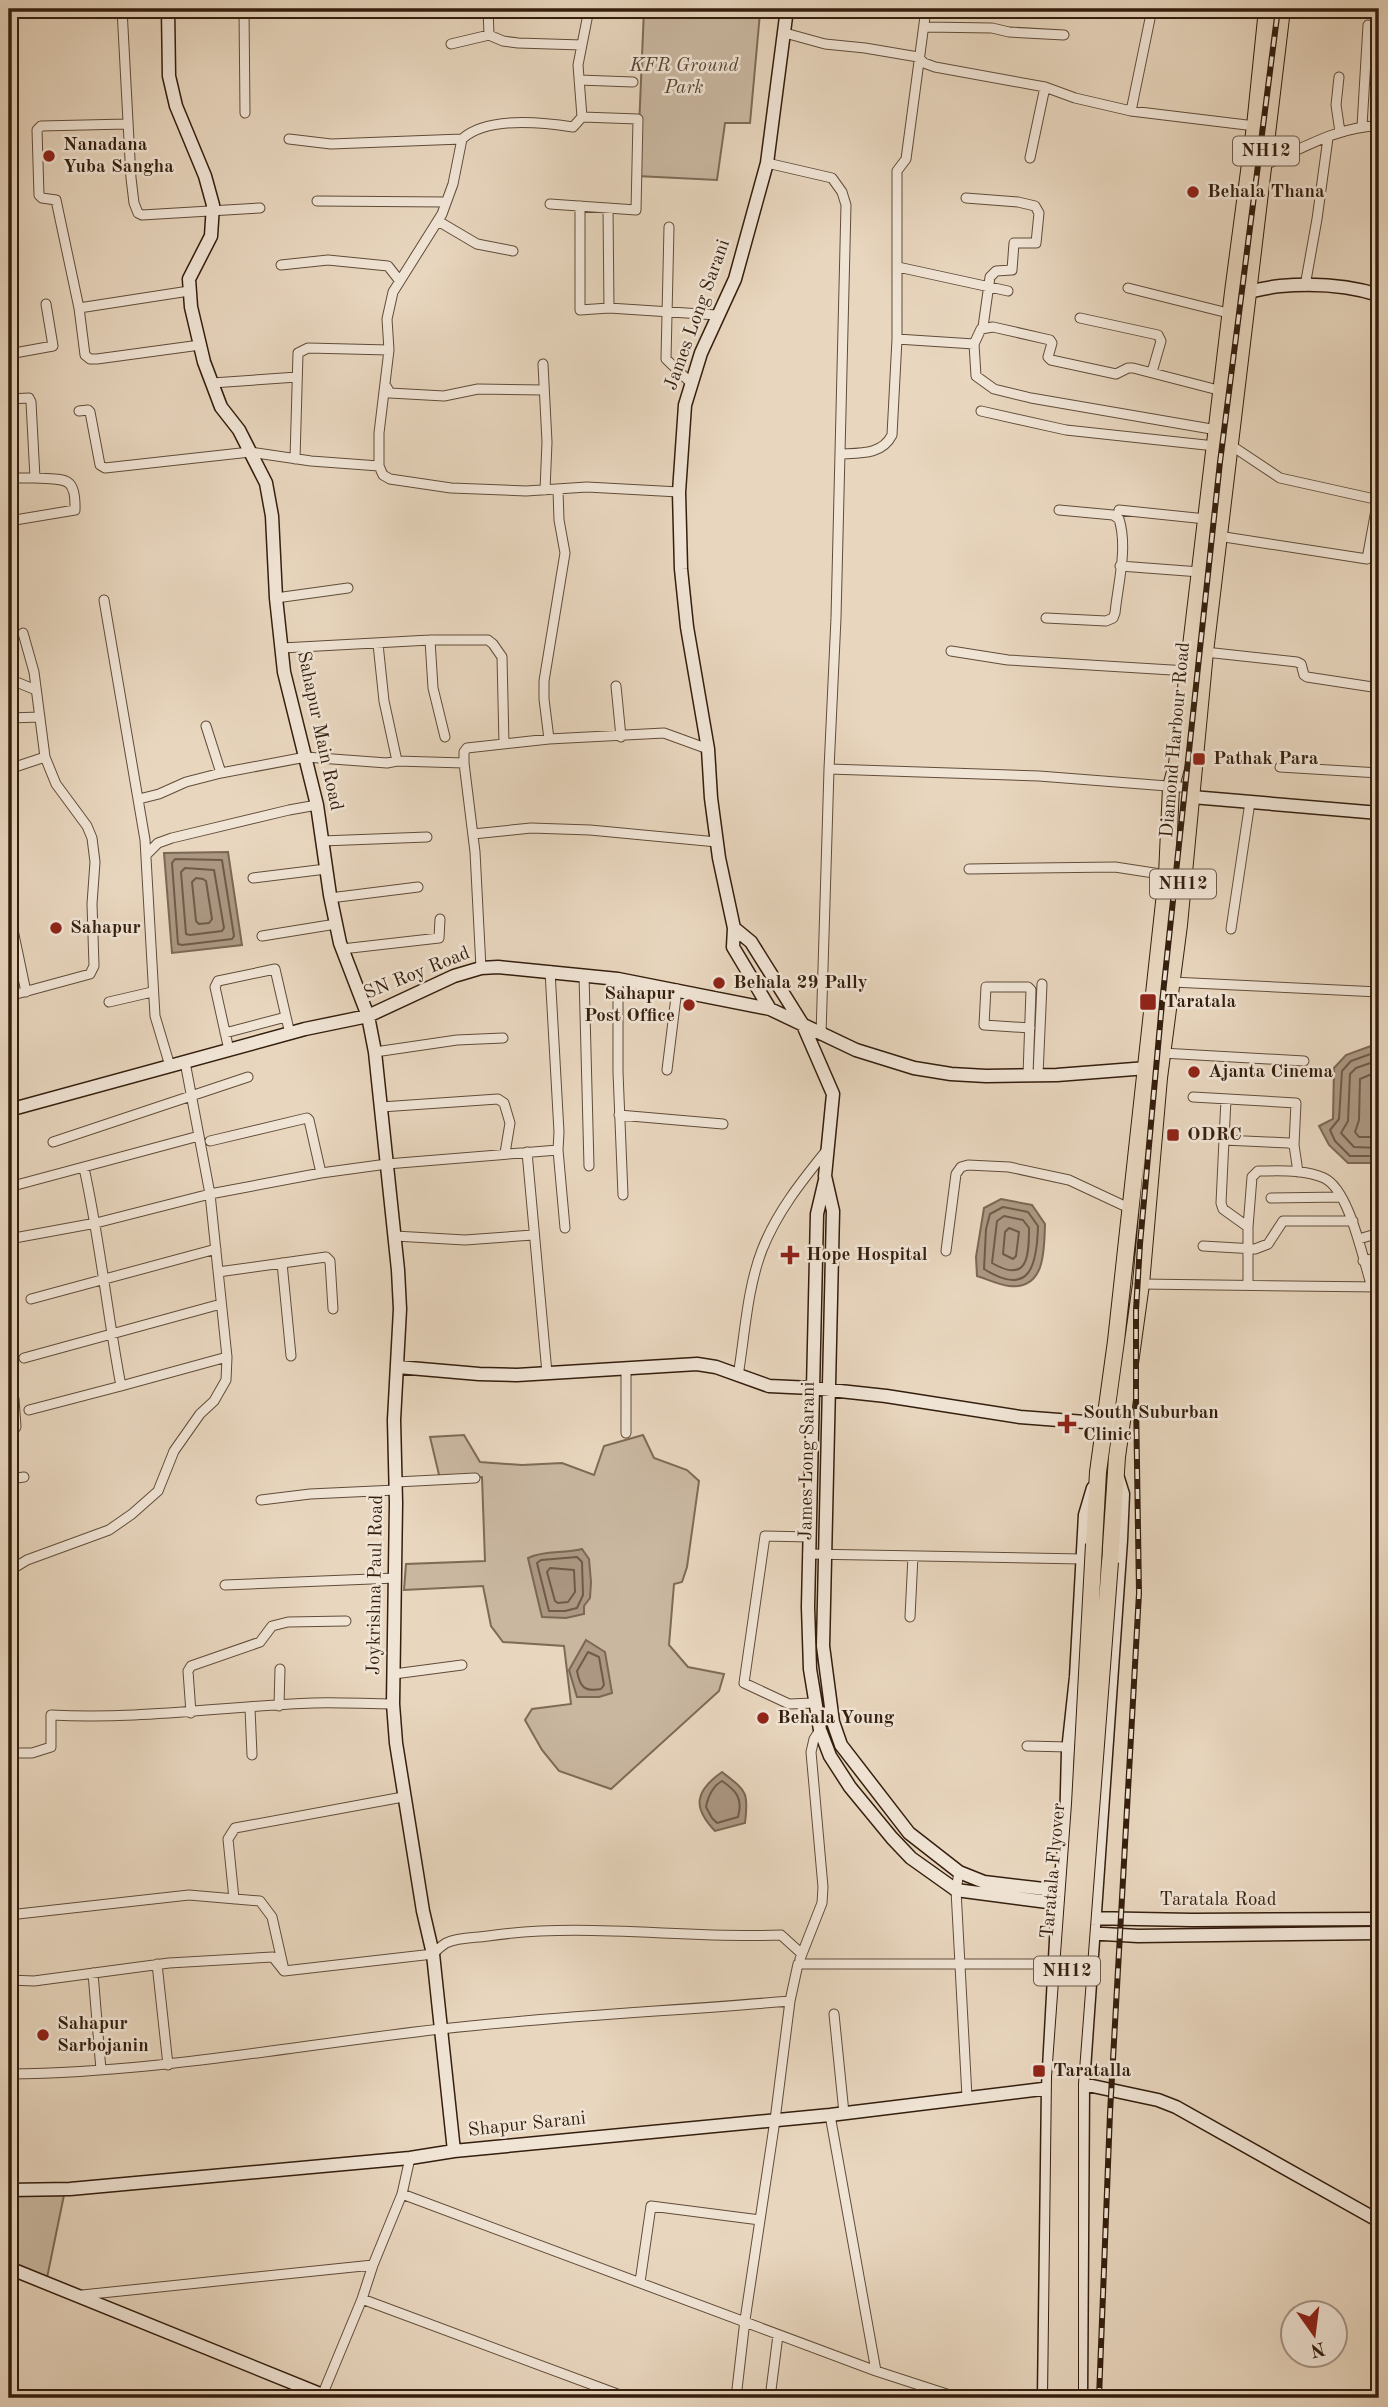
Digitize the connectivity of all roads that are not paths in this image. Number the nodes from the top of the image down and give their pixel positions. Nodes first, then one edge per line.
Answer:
1 (121, 9) edge
2 (168, 9) edge
3 (244, 9) edge
4 (488, 9) edge
5 (589, 9) edge
6 (787, 9) edge
7 (926, 9) edge
8 (1152, 9) edge
9 (1268, 9) edge
10 (1282, 9) edge
11 (1368, 25) dead end
12 (925, 27) junction
13 (785, 33) junction
14 (489, 35) junction
15 (1064, 35) dead end
16 (451, 44) dead end
17 (582, 45) junction
18 (918, 57) junction
19 (1339, 76) dead end
20 (579, 80) junction
21 (633, 82) dead end
22 (1045, 87) junction
23 (1131, 111) junction
24 (244, 113) dead end
25 (582, 117) junction
26 (128, 124) junction
27 (1255, 126) junction
28 (1362, 126) junction
29 (1379, 126) edge
30 (1340, 132) junction
31 (1328, 138) junction
32 (289, 139) dead end
33 (462, 139) junction
34 (1030, 158) dead end
35 (767, 163) junction
36 (1265, 165) junction
37 (966, 198) dead end
38 (317, 201) dead end
39 (446, 202) junction
40 (550, 204) dead end
41 (580, 206) junction
42 (260, 208) dead end
43 (608, 208) junction
44 (213, 210) junction
45 (438, 221) junction
46 (669, 227) dead end
47 (513, 251) dead end
48 (282, 265) dead end
49 (898, 267) junction
50 (399, 280) junction
51 (1305, 286) junction
52 (989, 287) junction
53 (1128, 288) dead end
54 (188, 291) junction
55 (1008, 291) dead end
56 (1240, 292) junction
57 (1379, 295) edge
58 (46, 304) dead end
59 (79, 308) junction
60 (609, 308) junction
61 (666, 311) junction
62 (1232, 313) junction
63 (717, 315) junction
64 (1080, 318) dead end
65 (983, 327) junction
66 (897, 339) junction
67 (974, 344) junction
68 (200, 345) junction
69 (389, 350) junction
70 (9, 354) edge
71 (543, 363) dead end
72 (1152, 372) junction
73 (297, 377) junction
74 (212, 383) junction
75 (692, 384) junction
76 (386, 386) junction
77 (544, 390) junction
78 (1222, 391) junction
79 (9, 399) edge
80 (79, 411) dead end
81 (981, 411) dead end
82 (1220, 440) junction
83 (250, 452) junction
84 (840, 454) junction
85 (295, 458) junction
86 (379, 466) junction
87 (13, 478) dead end
88 (35, 478) junction
89 (545, 490) junction
90 (558, 490) junction
91 (679, 492) junction
92 (1378, 499) edge
93 (1059, 510) dead end
94 (1119, 510) dead end
95 (1206, 519) junction
96 (9, 521) edge
97 (1218, 536) junction
98 (1120, 566) junction
99 (1200, 572) junction
100 (348, 587) dead end
101 (276, 598) junction
102 (104, 600) dead end
103 (1046, 618) dead end
104 (23, 633) dead end
105 (430, 640) junction
106 (377, 643) junction
107 (282, 648) junction
108 (951, 651) dead end
109 (1205, 652) junction
110 (1188, 671) junction
111 (10, 680) edge
112 (616, 686) dead end
113 (1379, 688) edge
114 (36, 690) junction
115 (40, 717) junction
116 (9, 718) edge
117 (206, 726) dead end
118 (445, 737) dead end
119 (621, 737) junction
120 (549, 739) junction
121 (504, 744) junction
122 (708, 749) junction
123 (45, 757) junction
124 (306, 757) junction
125 (397, 761) junction
126 (464, 763) junction
127 (1280, 767) dead end
128 (9, 769) edge
129 (829, 769) junction
130 (221, 773) junction
131 (1379, 773) edge
132 (1171, 787) junction
133 (1379, 792) edge
134 (1193, 793) junction
135 (139, 799) junction
136 (1250, 802) junction
137 (317, 805) junction
138 (1378, 813) edge
139 (473, 834) junction
140 (427, 837) dead end
141 (322, 841) junction
142 (717, 842) junction
143 (146, 854) junction
144 (326, 869) junction
145 (969, 869) dead end
146 (1167, 875) junction
147 (253, 878) dead end
148 (418, 887) dead end
149 (330, 898) junction
150 (9, 911) edge
151 (440, 919) dead end
152 (336, 924) junction
153 (734, 928) junction
154 (1231, 929) dead end
155 (262, 936) dead end
156 (342, 949) junction
157 (481, 968) junction
158 (551, 971) junction
159 (584, 975) junction
160 (618, 979) junction
161 (1172, 982) junction
162 (1042, 984) dead end
163 (677, 989) junction
164 (26, 992) junction
165 (152, 992) junction
166 (1379, 992) edge
167 (9, 996) edge
168 (109, 1002) dead end
169 (770, 1009) junction
170 (368, 1016) junction
171 (286, 1017) junction
172 (803, 1025) junction
173 (254, 1026) junction
174 (1030, 1027) junction
175 (225, 1033) junction
176 (290, 1034) junction
177 (821, 1035) junction
178 (503, 1038) dead end
179 (258, 1042) junction
180 (229, 1050) junction
181 (374, 1052) junction
182 (1162, 1053) junction
183 (1304, 1061) dead end
184 (185, 1062) junction
185 (170, 1066) junction
186 (1147, 1068) junction
187 (667, 1070) dead end
188 (1033, 1075) junction
189 (248, 1077) dead end
190 (191, 1095) junction
191 (1193, 1097) dead end
192 (1226, 1099) junction
193 (381, 1107) junction
194 (9, 1110) edge
195 (619, 1115) junction
196 (723, 1124) dead end
197 (199, 1136) junction
198 (1224, 1140) junction
199 (210, 1141) dead end
200 (52, 1142) dead end
201 (1294, 1145) junction
202 (830, 1147) junction
203 (558, 1150) junction
204 (527, 1152) junction
205 (505, 1153) junction
206 (387, 1164) junction
207 (589, 1166) dead end
208 (84, 1167) junction
209 (1298, 1172) junction
210 (321, 1173) junction
211 (825, 1176) junction
212 (9, 1187) edge
213 (210, 1194) junction
214 (623, 1195) dead end
215 (1271, 1198) dead end
216 (1341, 1198) junction
217 (1131, 1209) junction
218 (1353, 1221) junction
219 (96, 1223) junction
220 (1248, 1227) junction
221 (565, 1228) dead end
222 (1379, 1233) edge
223 (533, 1235) junction
224 (395, 1236) junction
225 (9, 1238) edge
226 (1359, 1239) junction
227 (1203, 1246) dead end
228 (216, 1250) junction
229 (1248, 1250) junction
230 (946, 1251) dead end
231 (1379, 1257) edge
232 (1363, 1261) junction
233 (282, 1263) junction
234 (218, 1272) junction
235 (105, 1279) junction
236 (1141, 1283) junction
237 (1248, 1284) junction
238 (1375, 1287) edge
239 (31, 1299) dead end
240 (221, 1304) junction
241 (334, 1309) dead end
242 (111, 1333) junction
243 (291, 1356) dead end
244 (227, 1357) junction
245 (23, 1358) dead end
246 (398, 1367) junction
247 (626, 1368) junction
248 (547, 1373) junction
249 (738, 1376) junction
250 (121, 1386) junction
251 (812, 1388) junction
252 (828, 1390) junction
253 (14, 1399) dead end
254 (29, 1410) dead end
255 (1103, 1424) junction
256 (1122, 1424) junction
257 (9, 1431) edge
258 (626, 1433) dead end
259 (1098, 1472) junction
260 (1116, 1475) junction
261 (24, 1477) dead end
262 (475, 1478) dead end
263 (9, 1479) edge
264 (396, 1486) junction
265 (261, 1500) dead end
266 (808, 1537) junction
267 (808, 1554) junction
268 (825, 1555) junction
269 (913, 1556) junction
270 (1082, 1559) junction
271 (9, 1572) edge
272 (396, 1578) junction
273 (225, 1585) dead end
274 (910, 1617) dead end
275 (346, 1621) dead end
276 (462, 1665) dead end
277 (280, 1669) dead end
278 (394, 1674) junction
279 (814, 1703) junction
280 (393, 1704) junction
281 (279, 1706) junction
282 (250, 1708) junction
283 (191, 1713) junction
284 (820, 1730) junction
285 (1027, 1746) dead end
286 (1068, 1747) junction
287 (9, 1753) edge
288 (252, 1755) dead end
289 (403, 1797) junction
290 (893, 1815) junction
291 (881, 1824) junction
292 (959, 1872) junction
293 (956, 1890) junction
294 (1059, 1898) junction
295 (234, 1899) junction
296 (1095, 1906) junction
297 (9, 1915) edge
298 (1057, 1919) junction
299 (1379, 1919) edge
300 (1094, 1932) junction
301 (1379, 1933) edge
302 (1057, 1935) junction
303 (433, 1954) junction
304 (802, 1954) junction
305 (798, 1964) junction
306 (960, 1964) junction
307 (1056, 1964) junction
308 (157, 1965) junction
309 (284, 1971) junction
310 (93, 1973) junction
311 (9, 1980) edge
312 (790, 2001) junction
313 (834, 2014) dead end
314 (443, 2029) junction
315 (168, 2065) junction
316 (101, 2070) junction
317 (9, 2074) edge
318 (1083, 2084) junction
319 (1048, 2087) junction
320 (967, 2097) junction
321 (844, 2113) junction
322 (830, 2115) junction
323 (775, 2120) junction
324 (454, 2151) junction
325 (410, 2158) junction
326 (9, 2190) edge
327 (402, 2194) junction
328 (760, 2220) junction
329 (1379, 2221) edge
330 (373, 2265) junction
331 (9, 2268) edge
332 (640, 2282) junction
333 (80, 2295) junction
334 (362, 2299) junction
335 (745, 2320) junction
336 (778, 2335) junction
337 (876, 2371) junction
338 (324, 2397) edge
339 (628, 2398) edge
340 (736, 2398) edge
341 (769, 2398) edge
342 (959, 2398) edge
343 (1044, 2398) edge
344 (1056, 2398) edge
345 (1070, 2398) edge
346 (1082, 2398) edge

1 - 26 street
2 - 44 street
3 - 24 street
4 - 14 street
5 - 17 street
6 - 13 street, James Long Sarani
7 - 12 street
8 - 23 street
9 - 27 highway, Diamond Harbour Road / NH12
10 - 36 highway, Diamond Harbour Road / NH12
11 - 28 street
12 - 15 street
12 - 18 street
13 - 18 street
13 - 35 street, James Long Sarani
14 - 16 street
14 - 17 street
17 - 20 street
18 - 22 street
18 - 49 street
19 - 30 street
20 - 21 street
20 - 25 street
22 - 23 street
22 - 34 street
23 - 27 street
25 - 33 street
25 - 43 street
26 - 44 street
26 - 59 street
27 - 56 highway, Diamond Harbour Road / NH12
28 - 29 street
28 - 30 street
30 - 31 street
31 - 36 street
31 - 51 street
32 - 33 street
33 - 39 street
35 - 63 street, James Long Sarani
35 - 84 street
36 - 56 highway, Diamond Harbour Road / NH12
37 - 52 street
38 - 39 street
39 - 45 street
40 - 41 street
41 - 43 street
41 - 60 street
42 - 44 street
43 - 60 street
44 - 54 street
45 - 47 street
45 - 50 street
46 - 61 street
48 - 50 street
49 - 52 street
49 - 66 street
50 - 69 street
51 - 56 street
51 - 57 street
52 - 55 street
52 - 65 street
53 - 62 street
54 - 59 street
54 - 68 street, Sahapur Main Road
56 - 62 highway, Diamond Harbour Road / NH12
56 - 82 highway, Diamond Harbour Road / NH12
58 - 70 street
59 - 68 street
60 - 61 street
61 - 63 street
61 - 75 street
62 - 78 highway, Diamond Harbour Road / NH12
63 - 75 street, James Long Sarani
64 - 72 street
65 - 67 street
65 - 72 street
66 - 67 street
66 - 84 street
67 - 82 street
68 - 74 street, Sahapur Main Road
69 - 73 street
69 - 76 street
71 - 77 street
72 - 78 street
73 - 74 street
73 - 85 street
74 - 83 street, Sahapur Main Road
75 - 91 street, James Long Sarani
76 - 77 street
76 - 86 street
77 - 89 street
78 - 82 highway, Diamond Harbour Road / NH12
79 - 88 street
80 - 83 street
81 - 82 street
82 - 92 street
82 - 95 highway, Diamond Harbour Road / NH12
82 - 97 highway, Diamond Harbour Road / NH12
83 - 85 street
83 - 101 street, Sahapur Main Road
84 - 129 street
85 - 86 street
86 - 89 street
87 - 88 street
88 - 96 street
89 - 90 street
90 - 91 street
90 - 120 street
91 - 122 street, James Long Sarani
92 - 97 street
93 - 98 street
94 - 95 street
95 - 99 highway, Diamond Harbour Road / NH12
97 - 109 highway, Diamond Harbour Road / NH12
98 - 99 street
98 - 103 street
99 - 110 highway, Diamond Harbour Road / NH12
100 - 101 street
101 - 107 street, Sahapur Main Road
102 - 135 street
104 - 114 street
105 - 106 street
105 - 118 street
105 - 121 street
106 - 107 street
106 - 125 street
107 - 124 street, Sahapur Main Road
108 - 110 street
109 - 113 street
109 - 134 highway, Diamond Harbour Road / NH12
110 - 132 highway, Diamond Harbour Road / NH12
111 - 114 street
112 - 119 street
114 - 115 street
115 - 116 street
115 - 123 street
117 - 130 street
119 - 120 street
119 - 122 street
120 - 121 street
121 - 126 street
122 - 142 street, James Long Sarani
123 - 128 street
123 - 164 street
124 - 125 street
124 - 130 street
124 - 137 street, Sahapur Main Road
125 - 126 street
126 - 139 street
127 - 131 street
129 - 132 street
129 - 177 street
130 - 135 street
132 - 134 street
132 - 146 highway, Diamond Harbour Road / NH12
133 - 138 street
134 - 136 street
134 - 161 highway, Diamond Harbour Road / NH12
135 - 143 street
136 - 138 street
136 - 154 street
137 - 141 street, Sahapur Main Road
137 - 143 street
139 - 142 street
139 - 157 street
140 - 141 street
141 - 144 street, Sahapur Main Road
142 - 153 street, James Long Sarani
143 - 165 street
144 - 147 street
144 - 149 street, Sahapur Main Road
145 - 146 street
146 - 186 highway, Diamond Harbour Road / NH12
148 - 149 street
149 - 152 street, Sahapur Main Road
150 - 164 street
151 - 156 street
152 - 155 street
152 - 156 street, Sahapur Main Road
153 - 169 street, James Long Sarani
153 - 172 street, James Long Sarani
156 - 170 street, Sahapur Main Road
157 - 158 street, SN Roy Road
157 - 170 street, SN Roy Road
158 - 159 street, SN Roy Road
158 - 203 street
159 - 160 street, SN Roy Road
159 - 207 street
160 - 163 street, SN Roy Road
160 - 195 street
161 - 166 street
161 - 182 highway, Diamond Harbour Road / NH12
162 - 188 street
163 - 169 street, SN Roy Road
163 - 187 street
164 - 167 street
165 - 168 street
165 - 185 street
169 - 172 street, SN Roy Road
170 - 176 street, SN Roy Road
170 - 181 street, Joykrishna Paul Road
171 - 173 street
171 - 175 street
171 - 176 street
172 - 177 street, SN Roy Road
172 - 202 street, James Long Sarani
173 - 175 street
173 - 179 street
174 - 174 street
174 - 188 street
175 - 180 street
176 - 179 street, SN Roy Road
177 - 188 street, SN Roy Road
178 - 181 street
179 - 180 street, SN Roy Road
180 - 184 street, SN Roy Road
181 - 193 street, Joykrishna Paul Road
182 - 183 street
182 - 236 highway, Diamond Harbour Road / NH12
184 - 185 street, SN Roy Road
184 - 190 street
185 - 194 street, SN Roy Road
186 - 188 street, SN Roy Road
186 - 217 highway, Diamond Harbour Road / NH12
189 - 190 street
190 - 197 street
190 - 200 street
191 - 192 street
192 - 198 street
192 - 201 street
193 - 205 street
193 - 206 street, Joykrishna Paul Road
195 - 196 street
195 - 214 street
197 - 208 street
197 - 213 street
198 - 201 street
198 - 220 street
199 - 210 street
201 - 209 street
202 - 211 street, James Long Sarani
202 - 249 street
203 - 204 street
203 - 221 street
204 - 205 street
204 - 223 street
205 - 206 street
206 - 210 street
206 - 224 street, Joykrishna Paul Road
208 - 212 street
208 - 219 street
209 - 216 street
209 - 220 street
210 - 213 street
211 - 251 street
211 - 252 street, James Long Sarani
213 - 219 street
213 - 228 street
215 - 216 street
216 - 218 street
217 - 230 street
217 - 255 highway, Diamond Harbour Road / NH12
218 - 226 street
218 - 229 street
219 - 225 street
219 - 235 street
220 - 229 street
222 - 226 street
223 - 224 street
223 - 248 street
224 - 246 street, Joykrishna Paul Road
226 - 232 street
227 - 229 street
228 - 234 street
228 - 235 street
229 - 237 street
231 - 232 street
232 - 238 street
233 - 234 street
233 - 241 street
233 - 243 street
234 - 240 street
235 - 239 street
235 - 242 street
236 - 237 street
236 - 256 highway, Diamond Harbour Road / NH12
237 - 238 street
240 - 242 street
240 - 244 street
242 - 245 street
242 - 250 street
244 - 250 street
244 - 271 street
246 - 248 street
246 - 264 street, Joykrishna Paul Road
247 - 248 street
247 - 249 street
247 - 258 street
249 - 251 street
250 - 254 street
251 - 252 street
251 - 266 street
252 - 255 street
252 - 268 street, James Long Sarani
253 - 257 street
255 - 256 street
255 - 259 highway, Diamond Harbour Road / NH12
256 - 260 highway, Diamond Harbour Road / NH12
259 - 270 street
259 - 344 highway, Taratala Flyover / NH12, bridge
260 - 296 street
260 - 345 highway, Taratala Flyover / NH12, bridge
261 - 263 street
262 - 264 street
264 - 265 street
264 - 272 street, Joykrishna Paul Road
266 - 267 street
266 - 279 street
267 - 268 street
267 - 279 street
268 - 269 street
268 - 290 street, James Long Sarani
269 - 270 street
269 - 274 street
270 - 286 street
272 - 273 street
272 - 278 street, Joykrishna Paul Road
275 - 283 street
276 - 278 street
277 - 281 street
278 - 280 street, Joykrishna Paul Road
279 - 284 street
280 - 281 street
280 - 289 street, Joykrishna Paul Road
281 - 282 street
282 - 283 street
282 - 288 street
283 - 287 street
284 - 291 street
284 - 304 street
285 - 286 street
286 - 294 street
289 - 295 street
289 - 303 street, Joykrishna Paul Road
290 - 291 street
290 - 292 street, James Long Sarani
291 - 293 street
292 - 293 street
292 - 294 street, James Long Sarani
293 - 294 street
293 - 306 street
294 - 296 street
294 - 298 street
295 - 297 street
295 - 309 street
296 - 298 street, Taratala Road
296 - 299 street, Taratala Road
296 - 300 street
298 - 302 street
300 - 301 street
300 - 302 street
300 - 318 street
302 - 307 street
303 - 304 street
303 - 309 street
303 - 314 street, Joykrishna Paul Road
304 - 305 street
305 - 306 street
305 - 312 street
306 - 307 street
306 - 320 street
307 - 319 street
308 - 309 street
308 - 310 street
308 - 315 street
310 - 311 street
310 - 316 street
312 - 314 street
312 - 323 street
313 - 321 street
314 - 315 street
314 - 324 street, Joykrishna Paul Road
315 - 316 street
316 - 317 street
318 - 319 street, Shapur Sarani
318 - 329 street, Shapur Sarani
318 - 346 street
319 - 320 street, Shapur Sarani
319 - 343 street
320 - 321 street, Shapur Sarani
321 - 322 street, Shapur Sarani
322 - 323 street, Shapur Sarani
322 - 337 street
323 - 324 street, Shapur Sarani
323 - 328 street
324 - 325 street, Shapur Sarani
325 - 326 street, Shapur Sarani
325 - 327 street
327 - 330 street
327 - 332 street
328 - 332 street
328 - 335 street
330 - 333 street
330 - 334 street
331 - 333 street
332 - 335 street
333 - 338 street
334 - 338 street
334 - 339 street
335 - 336 street
335 - 340 street
336 - 337 street
336 - 341 street
337 - 342 street

